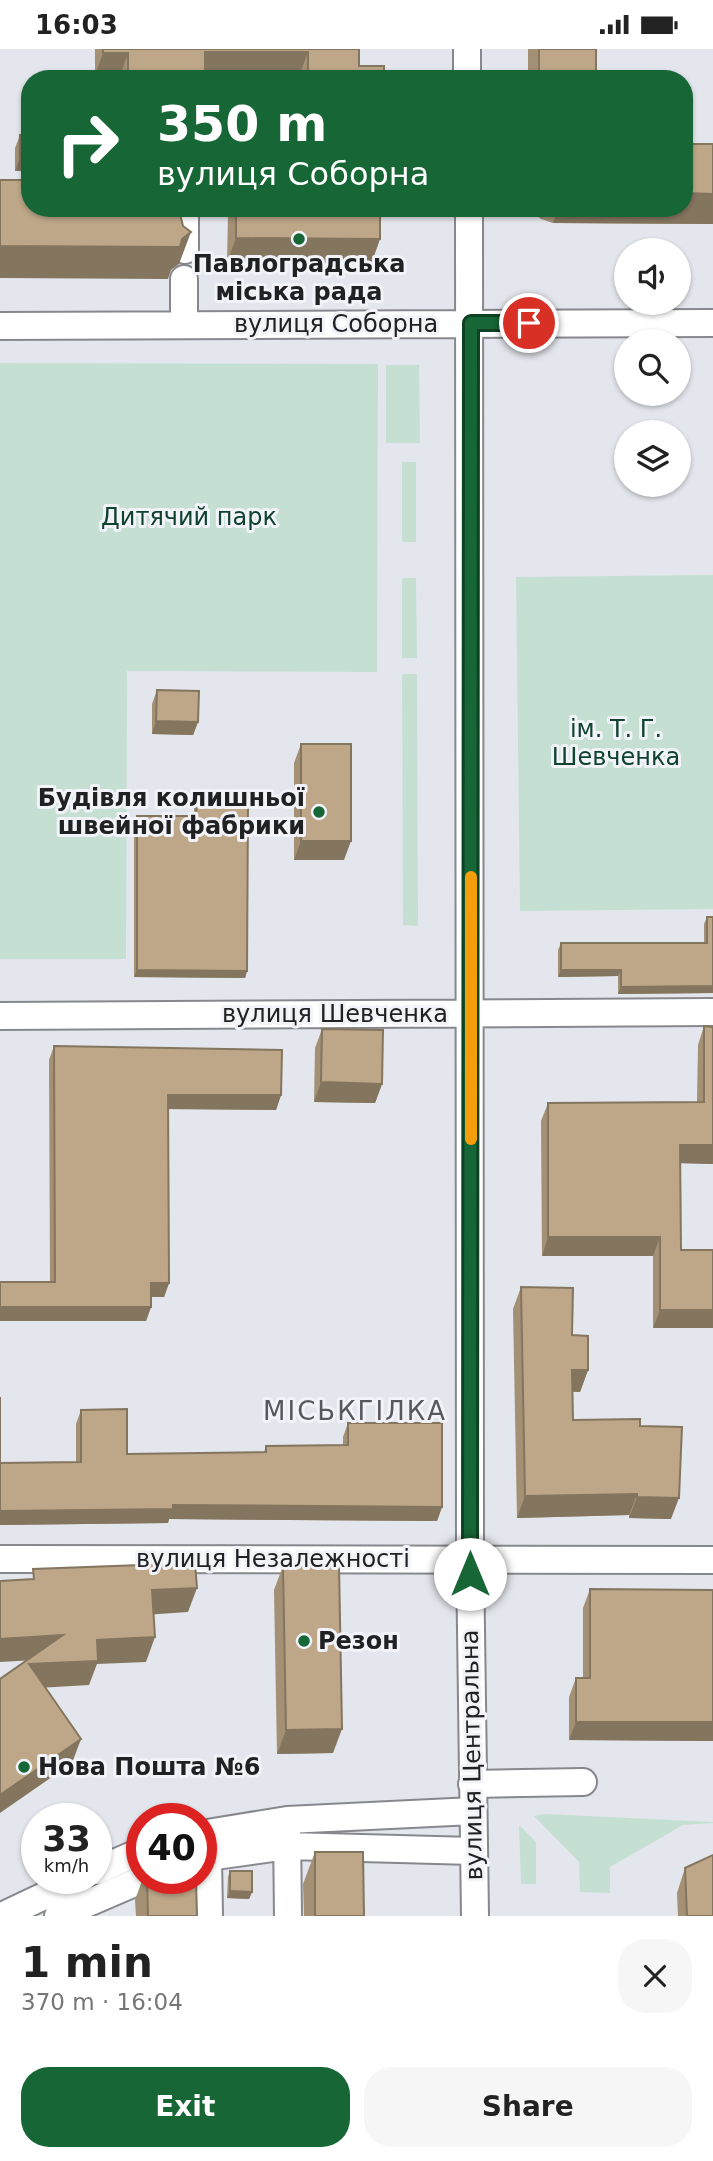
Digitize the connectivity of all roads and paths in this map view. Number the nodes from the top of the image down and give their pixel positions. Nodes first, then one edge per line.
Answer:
1 (467, 49) edge
2 (467, 70) edge
3 (186, 217) edge
4 (469, 217) edge
5 (185, 250) edge
6 (184, 279) dead end
7 (471, 323) junction
8 (713, 323) edge
9 (184, 325) junction
10 (0, 326) edge
11 (713, 1012) edge
12 (471, 1013) junction
13 (0, 1016) edge
14 (470, 1558) junction
15 (0, 1559) edge
16 (713, 1560) edge
17 (583, 1782) dead end
18 (472, 1784) junction
19 (473, 1811) junction
20 (361, 1817) junction
21 (287, 1833) junction
22 (217, 1846) edge
23 (361, 1848) junction
24 (473, 1851) junction
25 (126, 1887) edge
26 (48, 1894) edge
27 (207, 1894) edge
28 (2, 1916) edge
29 (58, 1916) edge
30 (209, 1916) edge
31 (288, 1916) edge
32 (475, 1916) edge

1 - 2 street
3 - 5 street
4 - 7 street, вулиця Центральна
6 - 9 street
7 - 8 street, вулиця Соборна
7 - 9 street, вулиця Соборна
7 - 12 street, вулиця Центральна
9 - 10 street, вулиця Соборна
11 - 12 street, вулиця Шевченка
12 - 13 street, вулиця Шевченка
12 - 14 street, вулиця Центральна
14 - 15 street, вулиця Незалежності
14 - 16 street, вулиця Незалежності
14 - 18 street, вулиця Центральна
17 - 18 street
18 - 19 street, вулиця Центральна
19 - 20 street
19 - 24 street, вулиця Центральна
20 - 21 street
20 - 23 street
21 - 22 street
21 - 23 street
21 - 31 street
23 - 24 street
24 - 32 street, вулиця Центральна
25 - 29 street
26 - 28 street
27 - 30 street

